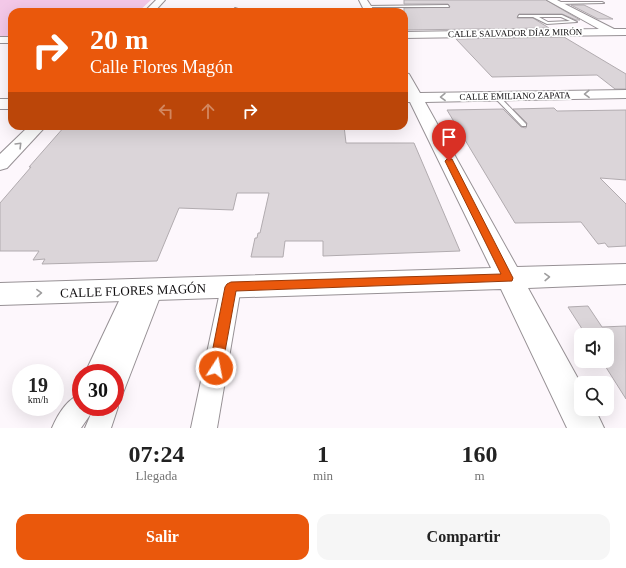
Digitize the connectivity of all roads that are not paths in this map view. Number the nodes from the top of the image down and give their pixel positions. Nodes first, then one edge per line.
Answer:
1 (161, 0) edge
2 (554, 2) edge
3 (602, 3) dead end
4 (367, 6) edge
5 (448, 6) dead end
6 (153, 8) edge
7 (519, 16) dead end
8 (534, 16) junction
9 (570, 19) junction
10 (587, 19) junction
11 (612, 32) junction
12 (626, 32) edge
13 (408, 35) edge
14 (626, 39) edge
15 (408, 91) edge
16 (408, 93) edge
17 (626, 94) edge
18 (496, 96) junction
19 (524, 125) dead end
20 (34, 130) edge
21 (0, 164) edge
22 (626, 274) edge
23 (508, 278) junction
24 (231, 287) junction
25 (143, 289) junction
26 (0, 294) edge
27 (102, 364) edge
28 (121, 364) edge
29 (74, 416) edge
30 (103, 416) edge
31 (65, 428) edge
32 (98, 428) edge
33 (204, 428) edge
34 (586, 428) edge

1 - 6 street
2 - 3 lane
2 - 10 street
4 - 5 lane
7 - 8 lane
8 - 9 lane
8 - 9 lane
9 - 10 lane
10 - 11 street
11 - 12 street, CALLE SALVADOR DÍAZ MIRÓN
11 - 13 street, CALLE SALVADOR DÍAZ MIRÓN
11 - 14 street
18 -> 15 street, CALLE EMILIANO ZAPATA
16 - 23 street
17 -> 18 street, CALLE EMILIANO ZAPATA
18 - 19 lane
21 -> 20 street
23 -> 22 street, CALLE FLORES MAGÓN
23 - 24 street, CALLE FLORES MAGÓN
23 - 34 street
24 - 25 street, CALLE FLORES MAGÓN
24 - 33 street
26 -> 25 street, CALLE FLORES MAGÓN
25 - 27 street
25 - 28 street
29 - 31 street
30 - 32 street

